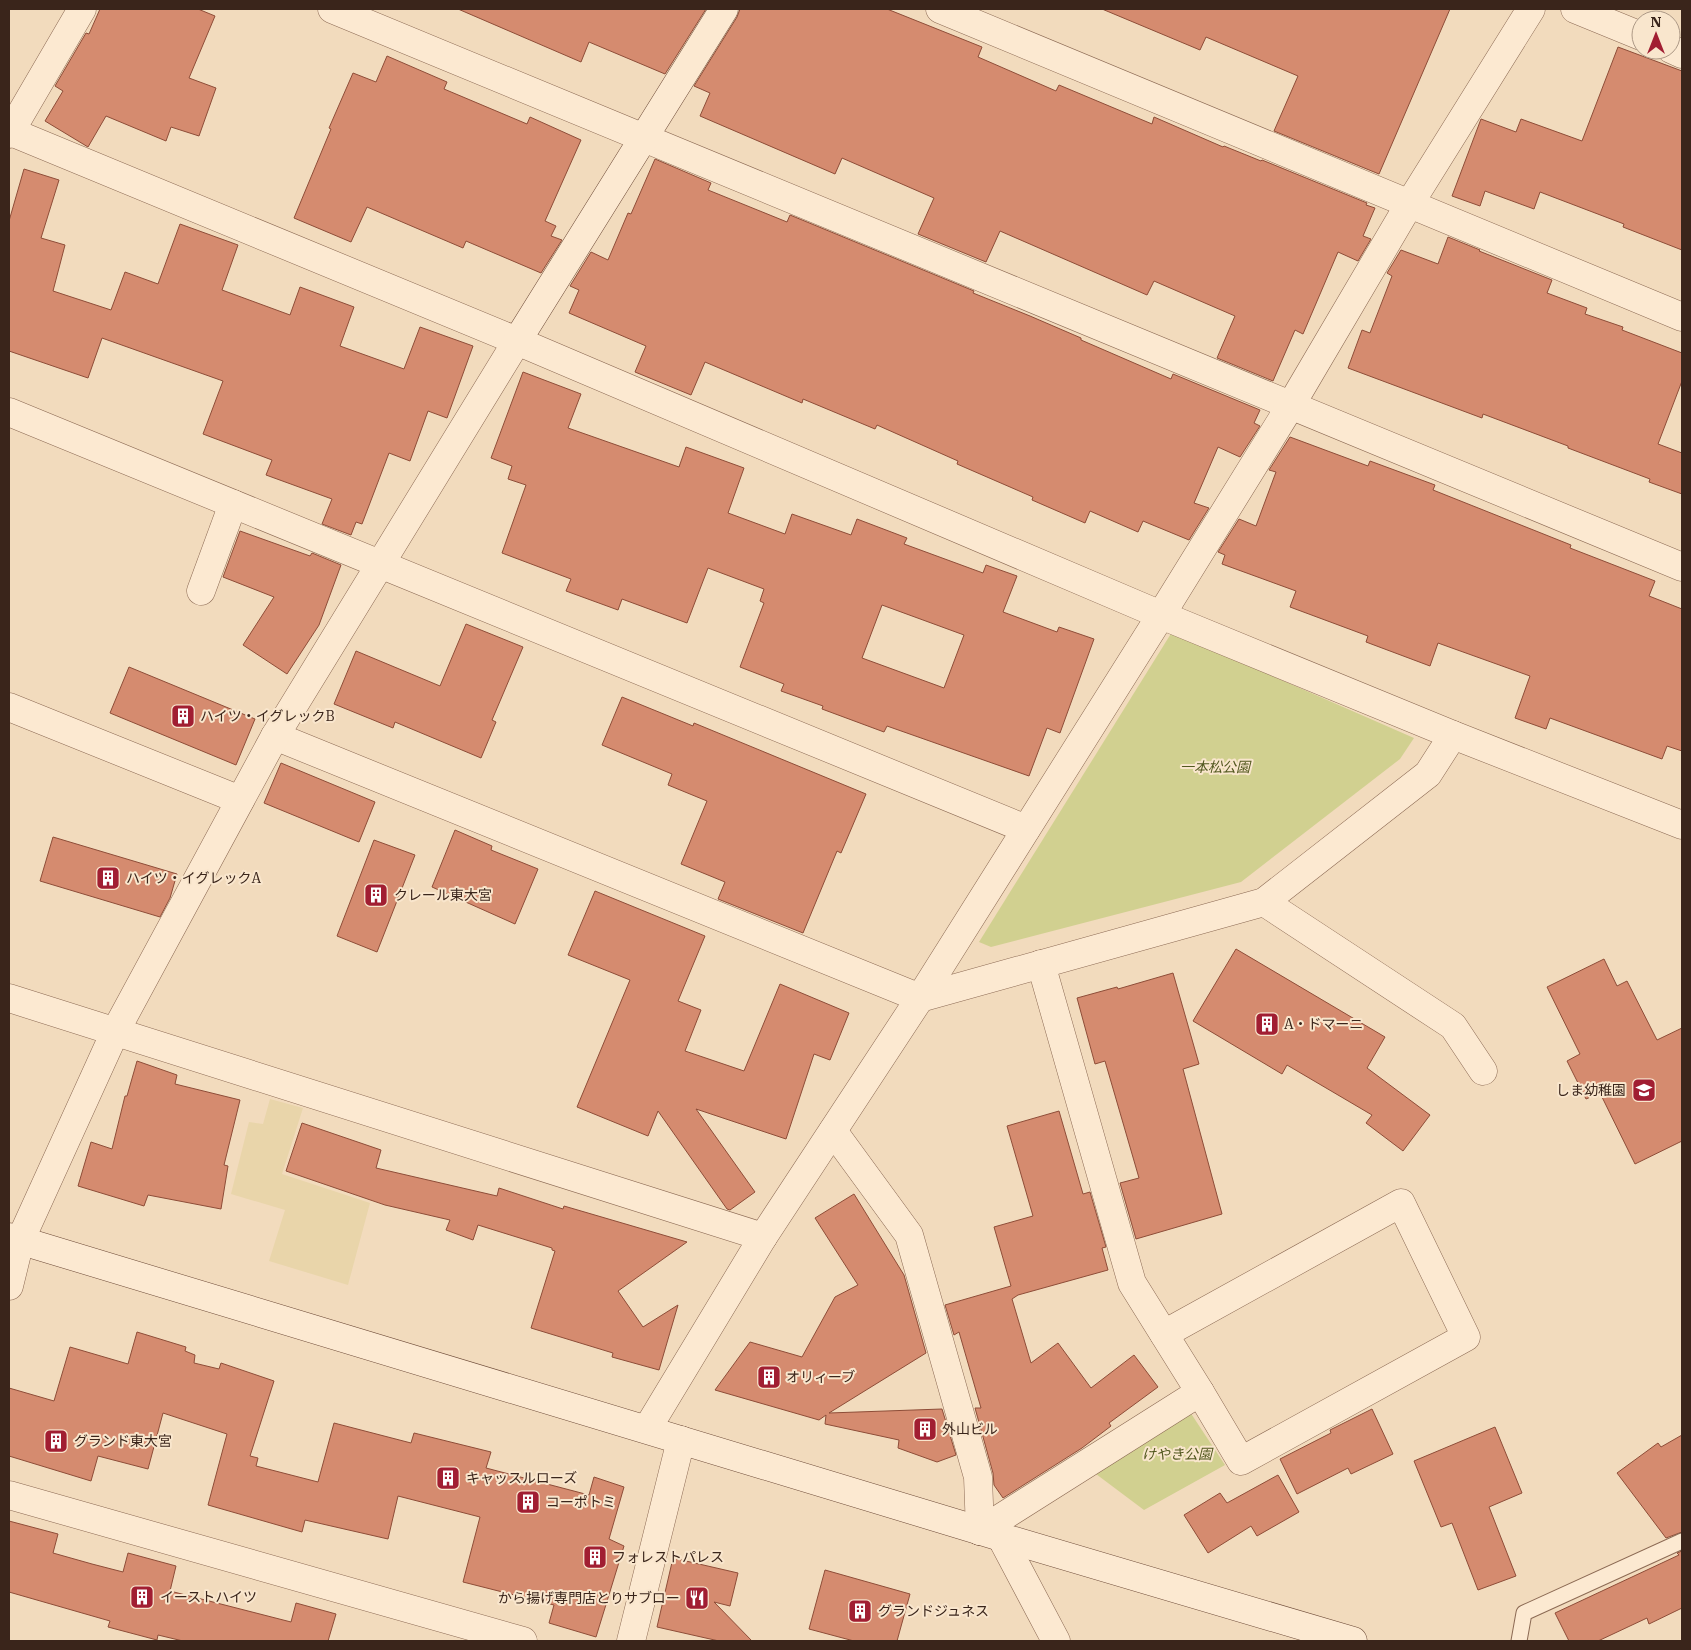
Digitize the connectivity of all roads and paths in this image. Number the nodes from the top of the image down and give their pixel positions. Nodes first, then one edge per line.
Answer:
1 (82, 9) edge
2 (332, 9) edge
3 (724, 9) edge
4 (940, 9) edge
5 (1531, 9) edge
6 (1575, 9) edge
7 (1631, 32) edge
8 (9, 132) edge
9 (644, 138) junction
10 (1410, 203) junction
11 (1682, 317) edge
12 (517, 341) junction
13 (1290, 405) junction
14 (9, 412) edge
15 (233, 504) junction
16 (380, 564) junction
17 (1682, 567) edge
18 (201, 590) dead end
19 (1162, 614) junction
20 (9, 707) edge
21 (1453, 734) junction
22 (275, 736) junction
23 (240, 800) junction
24 (1682, 825) edge
25 (1026, 829) junction
26 (1264, 902) junction
27 (1041, 964) junction
28 (9, 998) edge
29 (920, 998) junction
30 (115, 1032) junction
31 (1483, 1071) dead end
32 (833, 1131) junction
33 (763, 1237) junction
34 (14, 1239) edge
35 (9, 1286) edge
36 (1164, 1334) junction
37 (1200, 1392) junction
38 (647, 1429) junction
39 (681, 1440) junction
40 (9, 1495) edge
41 (990, 1534) junction
42 (1682, 1541) edge
43 (523, 1641) edge
44 (631, 1641) edge
45 (1056, 1641) edge
46 (1353, 1641) edge
47 (1519, 1641) edge

1 - 8 street
2 - 9 street
3 - 9 street
4 - 10 street
5 - 10 street
6 - 7 street
8 - 12 street
9 - 12 street
9 - 13 street
10 - 11 street
10 - 13 street
12 - 16 street
12 - 19 street
13 - 17 street
13 - 19 street
14 - 15 street
15 - 16 street
15 - 18 street
16 - 22 street
16 - 25 street
19 - 21 street
19 - 25 street
20 - 23 street
21 - 24 street
21 - 26 street
22 - 23 street
22 - 29 street
23 - 30 street
25 - 29 street
26 - 27 street
26 - 31 street
27 - 29 street
27 - 36 street
28 - 30 street
29 - 32 street
30 - 33 street
30 - 34 street
32 - 33 street
32 - 41 street
33 - 38 street
34 - 35 street
34 - 38 street
36 - 37 street
36 - 37 street
37 - 41 street
38 - 39 street
39 - 41 street
39 - 44 street
40 - 43 street
41 - 45 street
41 - 46 street
42 - 47 lane

